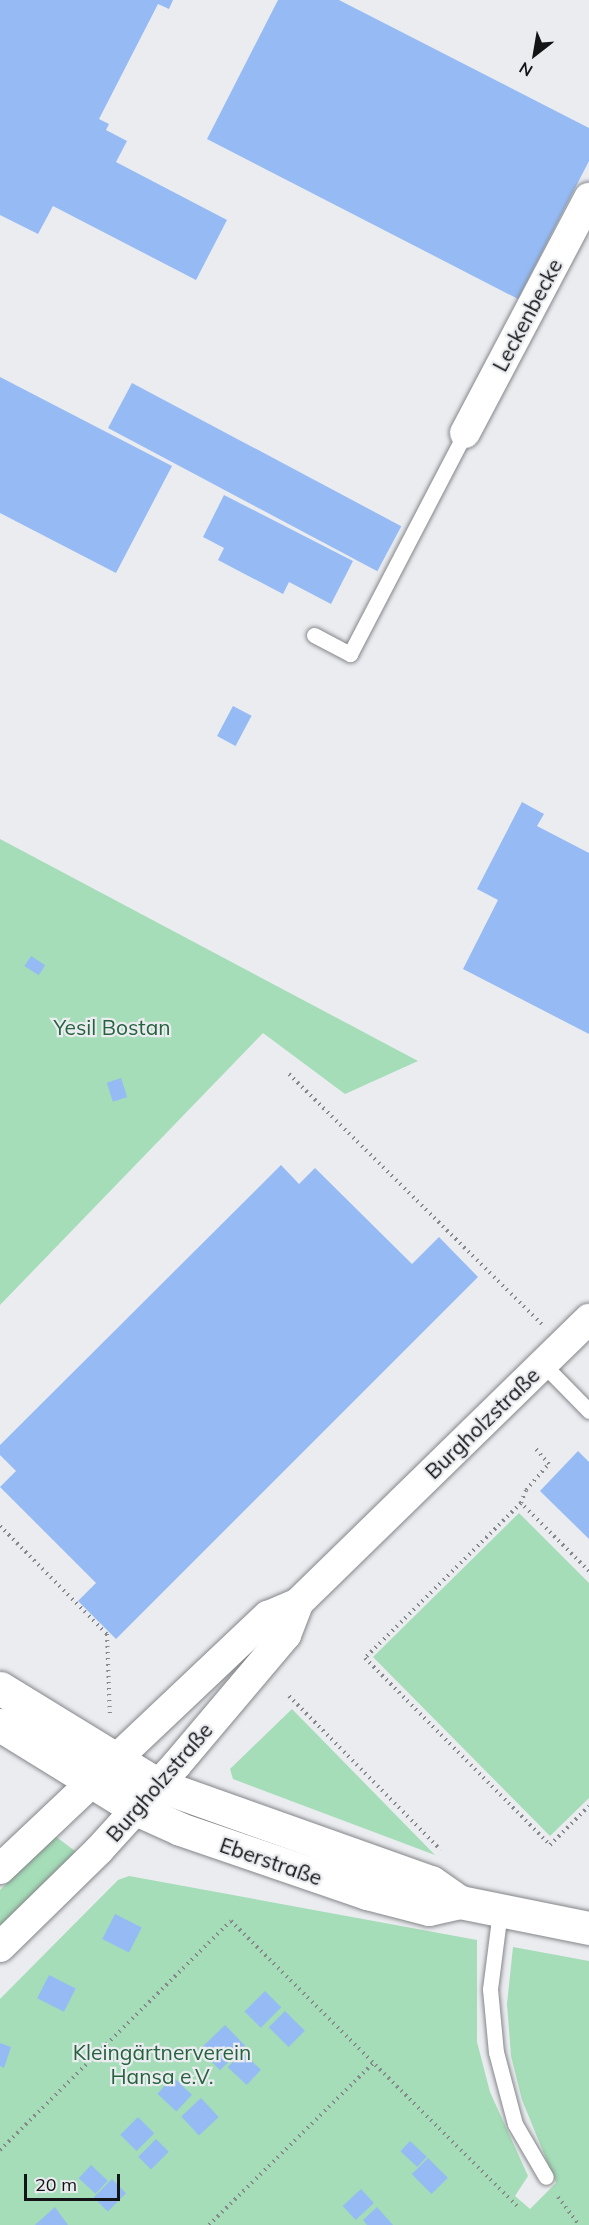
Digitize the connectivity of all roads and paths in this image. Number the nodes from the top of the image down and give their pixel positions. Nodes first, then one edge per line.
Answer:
1 (589, 198) edge
2 (465, 433) joint
3 (314, 635) dead end
4 (289, 1074) dead end
5 (589, 1319) edge
6 (553, 1354) junction
7 (589, 1411) edge
8 (536, 1449) dead end
9 (521, 1503) junction
10 (0, 1526) edge
11 (589, 1571) edge
12 (298, 1603) junction
13 (0, 1688) edge
14 (289, 1696) dead end
15 (110, 1719) dead end
16 (0, 1725) edge
17 (116, 1759) junction
18 (92, 1782) junction
19 (158, 1785) junction
20 (589, 1806) edge
21 (136, 1809) junction
22 (446, 1855) dead end
23 (0, 1869) edge
24 (460, 1902) junction
25 (500, 1911) junction
26 (589, 1928) edge
27 (0, 1947) edge
28 (373, 2062) junction
29 (0, 2150) edge
30 (546, 2177) joint
31 (517, 2206) dead end
32 (209, 2225) edge
33 (579, 2225) edge

1 - 2 street, Leckenbecke
2 - 3 lane
4 - 6 path
5 - 6 street, Burgholzstraße
6 - 7 lane
6 - 12 street, Burgholzstraße
8 - 9 path
9 - 11 path
9 - 20 path
10 - 15 path
12 - 17 street, Burgholzstraße
12 - 19 street, Burgholzstraße
13 - 17 street, Eberstraße
14 - 22 path
16 - 18 street, Eberstraße
17 - 18 street, Burgholzstraße
17 - 19 street, Eberstraße
18 - 21 street, Eberstraße
18 - 23 street, Burgholzstraße
19 - 21 street, Burgholzstraße
19 - 24 street, Eberstraße
21 - 24 street, Eberstraße
21 - 27 street, Burgholzstraße
24 - 25 street, Eberstraße
25 - 26 street, Eberstraße
25 - 30 lane
28 - 29 path
28 - 31 path
28 - 32 path
30 - 33 path

